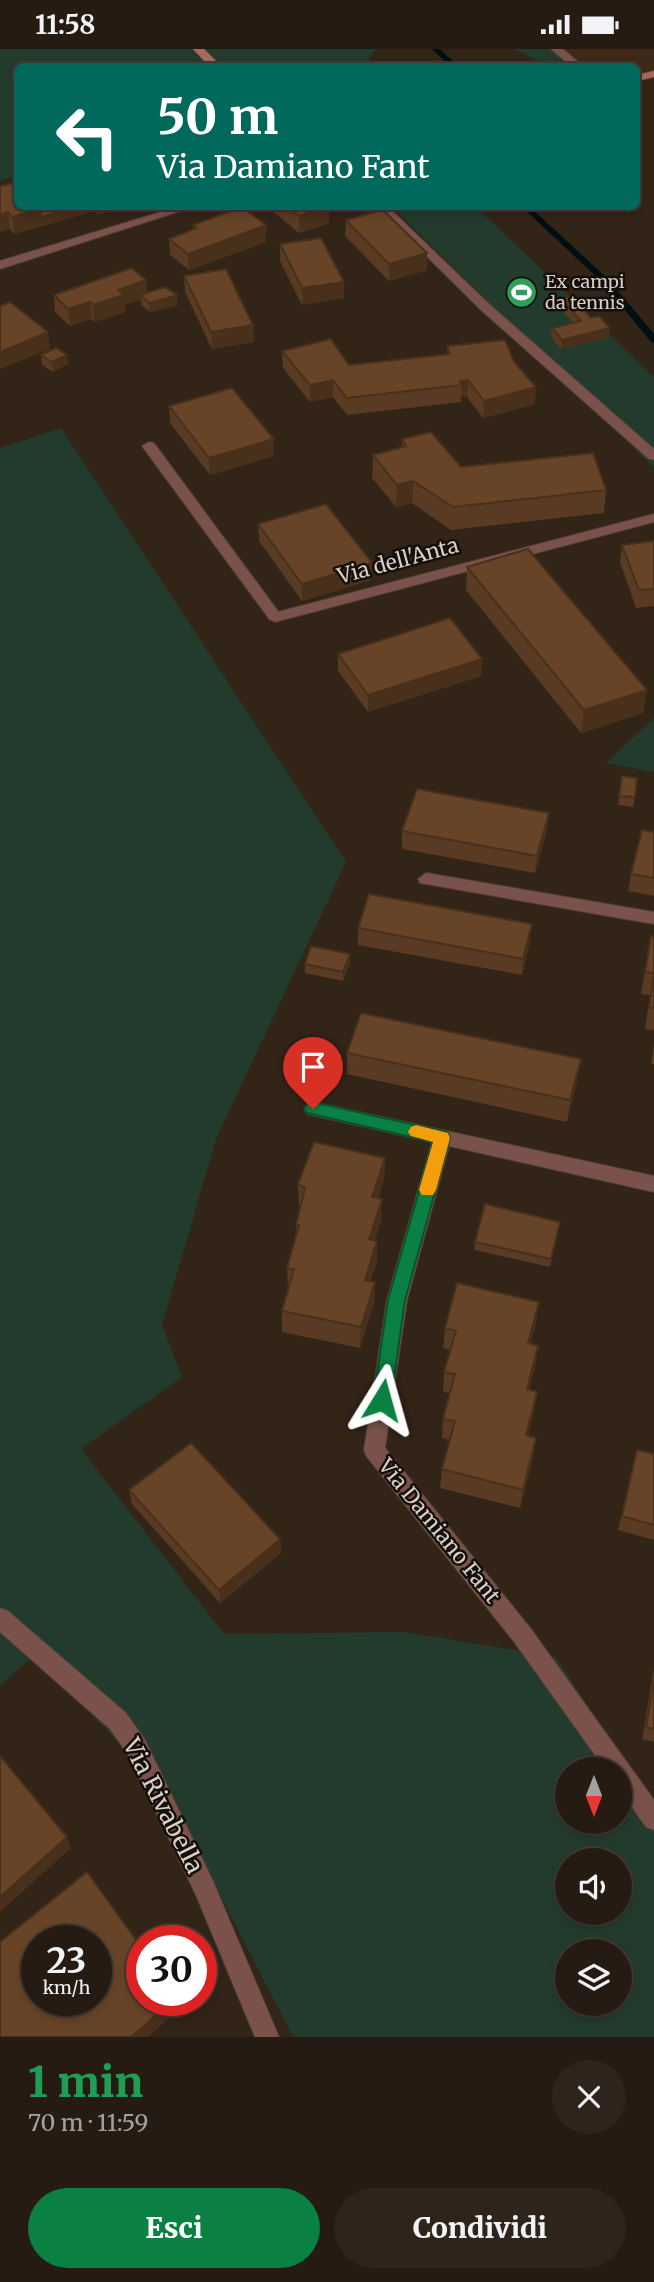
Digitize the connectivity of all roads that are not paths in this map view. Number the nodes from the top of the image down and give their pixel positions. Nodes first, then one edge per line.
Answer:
1 (198, 49) edge
2 (556, 49) edge
3 (213, 63) edge
4 (574, 63) edge
5 (177, 210) edge
6 (385, 210) edge
7 (0, 265) edge
8 (149, 446) dead end
9 (654, 456) edge
10 (654, 518) edge
11 (426, 879) dead end
12 (654, 918) edge
13 (313, 1109) dead end
14 (442, 1138) junction
15 (654, 1184) edge
16 (0, 1618) edge
17 (610, 1757) edge
18 (632, 1788) edge
19 (654, 1819) edge
20 (267, 2037) edge

1 - 3 main road
2 - 4 street
5 - 7 street
6 - 9 street
8 - 10 street, Via dell'Anta
11 - 12 street
13 - 14 street
14 - 15 street
14 - 17 street, Via Damiano Fant
16 - 20 street, Via Rivabella
18 - 19 street, Via Damiano Fant

